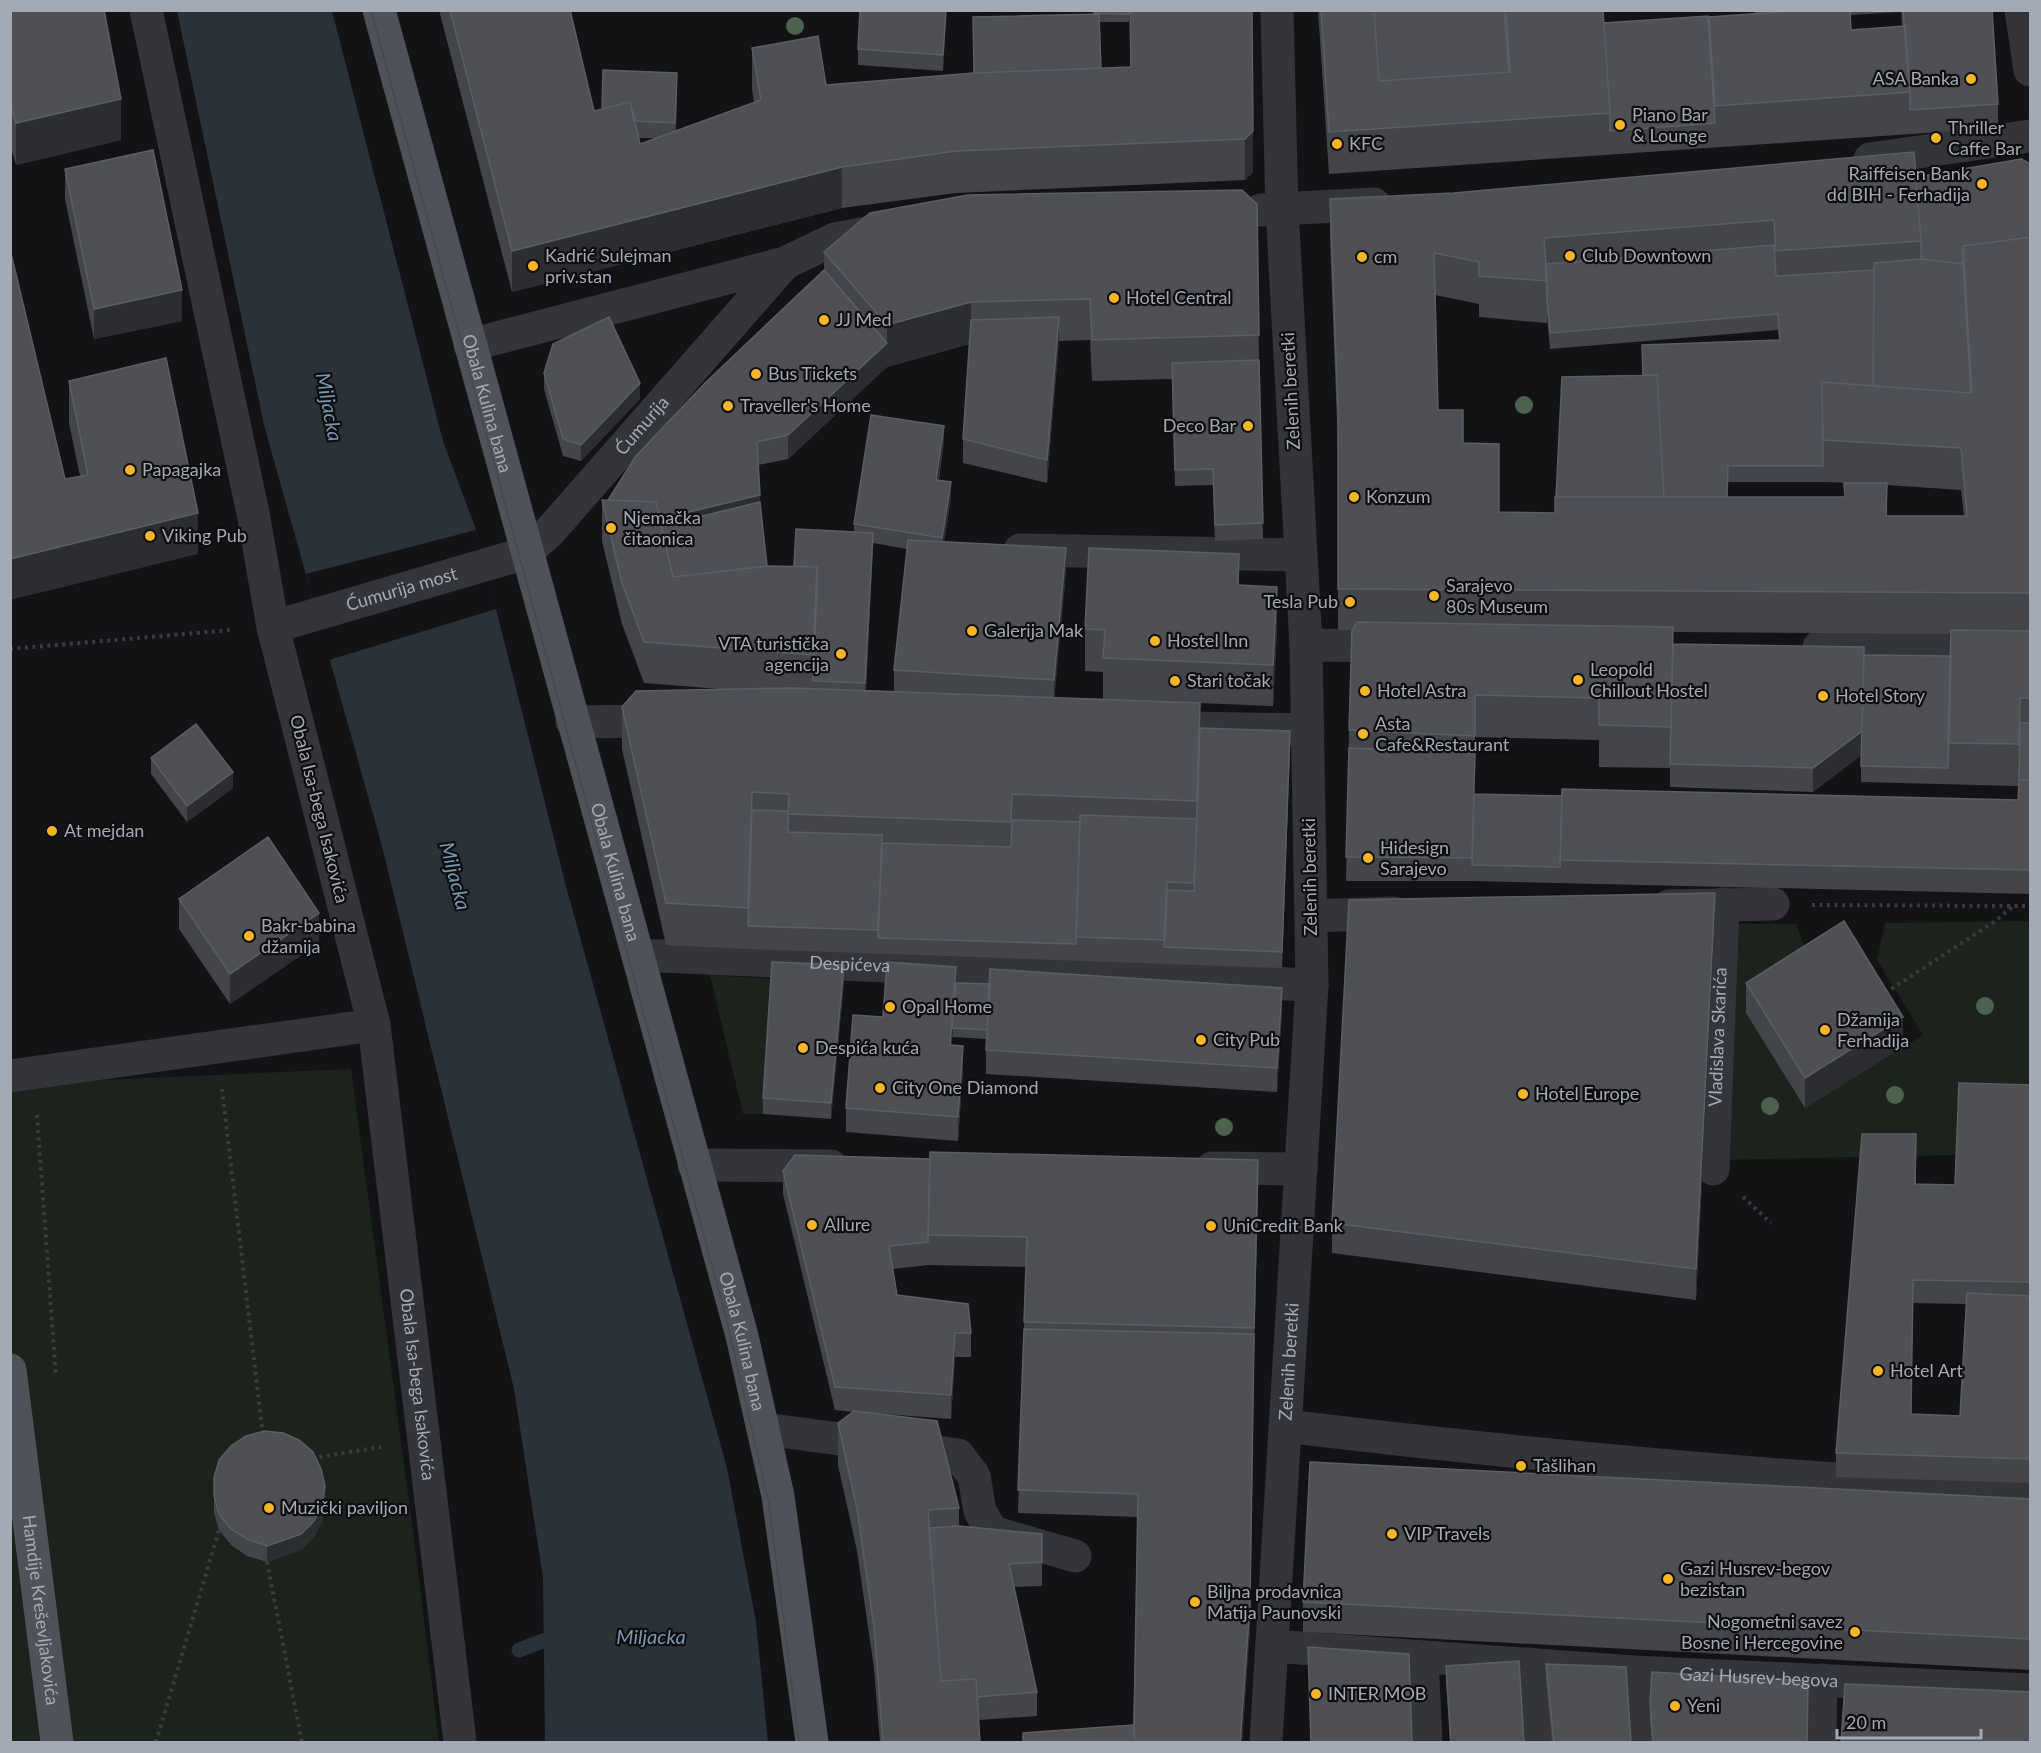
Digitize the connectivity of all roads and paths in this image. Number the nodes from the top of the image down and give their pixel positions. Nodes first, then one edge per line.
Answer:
1 (146, 10) edge
2 (379, 10) edge
3 (1277, 10) edge
4 (2021, 10) edge
5 (2031, 70) edge
6 (2031, 136) edge
7 (1836, 164) edge
8 (1405, 203) edge
9 (1282, 210) junction
10 (1225, 211) edge
11 (910, 225) edge
12 (785, 263) junction
13 (470, 345) junction
14 (986, 549) edge
15 (526, 553) junction
16 (1300, 555) junction
17 (485, 566) joint
18 (273, 627) junction
19 (1306, 645) junction
20 (1421, 646) edge
21 (1792, 647) edge
22 (2031, 648) edge
23 (10, 649) edge
24 (572, 722) junction
25 (694, 722) edge
26 (1155, 728) edge
27 (1308, 730) junction
28 (1723, 904) junction
29 (1773, 904) joint
30 (1640, 906) edge
31 (2031, 906) edge
32 (2012, 907) junction
33 (1428, 912) edge
34 (1311, 916) junction
35 (638, 955) junction
36 (1312, 985) junction
37 (1881, 995) edge
38 (374, 1025) junction
39 (217, 1047) junction
40 (10, 1076) edge
41 (694, 1165) junction
42 (864, 1166) edge
43 (1183, 1168) edge
44 (1301, 1169) junction
45 (1713, 1170) dead end
46 (10, 1370) edge
47 (1285, 1426) junction
48 (765, 1429) junction
49 (424, 1439) junction
50 (264, 1448) edge
51 (303, 1460) edge
52 (2031, 1491) edge
53 (219, 1530) edge
54 (1075, 1556) dead end
55 (267, 1562) edge
56 (1272, 1646) junction
57 (1422, 1658) junction
58 (1530, 1664) junction
59 (1633, 1672) junction
60 (1821, 1680) junction
61 (2031, 1690) edge
62 (57, 1743) edge
63 (156, 1743) edge
64 (302, 1743) edge
65 (460, 1743) edge
66 (812, 1743) edge
67 (1266, 1743) edge
68 (1426, 1743) edge
69 (1536, 1743) edge
70 (1640, 1743) edge
71 (1820, 1743) edge

1 - 18 street, Obala Isa-bega Isakovića
2 - 13 main road, Obala Kulina bana
3 - 9 street, Zelenih beretki
4 - 5 street
6 - 7 street
8 - 9 street
9 - 10 street
9 - 16 street, Zelenih beretki
11 - 12 street, Ćumurija
12 - 13 street, Ćumurija
12 - 15 street, Ćumurija
13 - 15 main road, Obala Kulina bana
14 - 16 street
15 - 17 street, Ćumurija
15 - 24 main road, Obala Kulina bana
16 - 19 street, Zelenih beretki
17 - 18 street, Ćumurija most
18 - 23 path
18 - 38 street, Obala Isa-bega Isakovića
19 - 20 street
19 - 27 street, Zelenih beretki
21 - 22 street
24 - 25 street
24 - 35 main road, Obala Kulina bana
26 - 27 street
27 - 34 street, Zelenih beretki
28 - 29 street
28 - 30 street
28 - 45 street, Vladislava Skarića
29 - 32 path
31 - 32 path
32 - 37 path
33 - 34 street
34 - 36 street, Zelenih beretki
35 - 36 street, Despićeva
35 - 41 main road, Obala Kulina bana
36 - 44 street, Zelenih beretki
38 - 39 street
38 - 49 street, Obala Isa-bega Isakovića
39 - 40 street
39 - 50 path
41 - 42 street
41 - 48 main road, Obala Kulina bana
43 - 44 street
44 - 47 street, Zelenih beretki
46 - 62 main road, Hamdije Kreševljakovića
47 - 52 street
47 - 56 street, Zelenih beretki
48 - 54 street
48 - 66 main road, Obala Kulina bana
49 - 51 path
49 - 65 street, Obala Isa-bega Isakovića
53 - 63 path
55 - 64 path
56 - 57 street, Gazi Husrev-begova
56 - 67 street, Zelenih beretki
57 - 58 street, Gazi Husrev-begova
57 - 68 street
58 - 59 street, Gazi Husrev-begova
58 - 69 street
59 - 60 street, Gazi Husrev-begova
59 - 70 street
60 - 61 street, Gazi Husrev-begova
60 - 71 street

